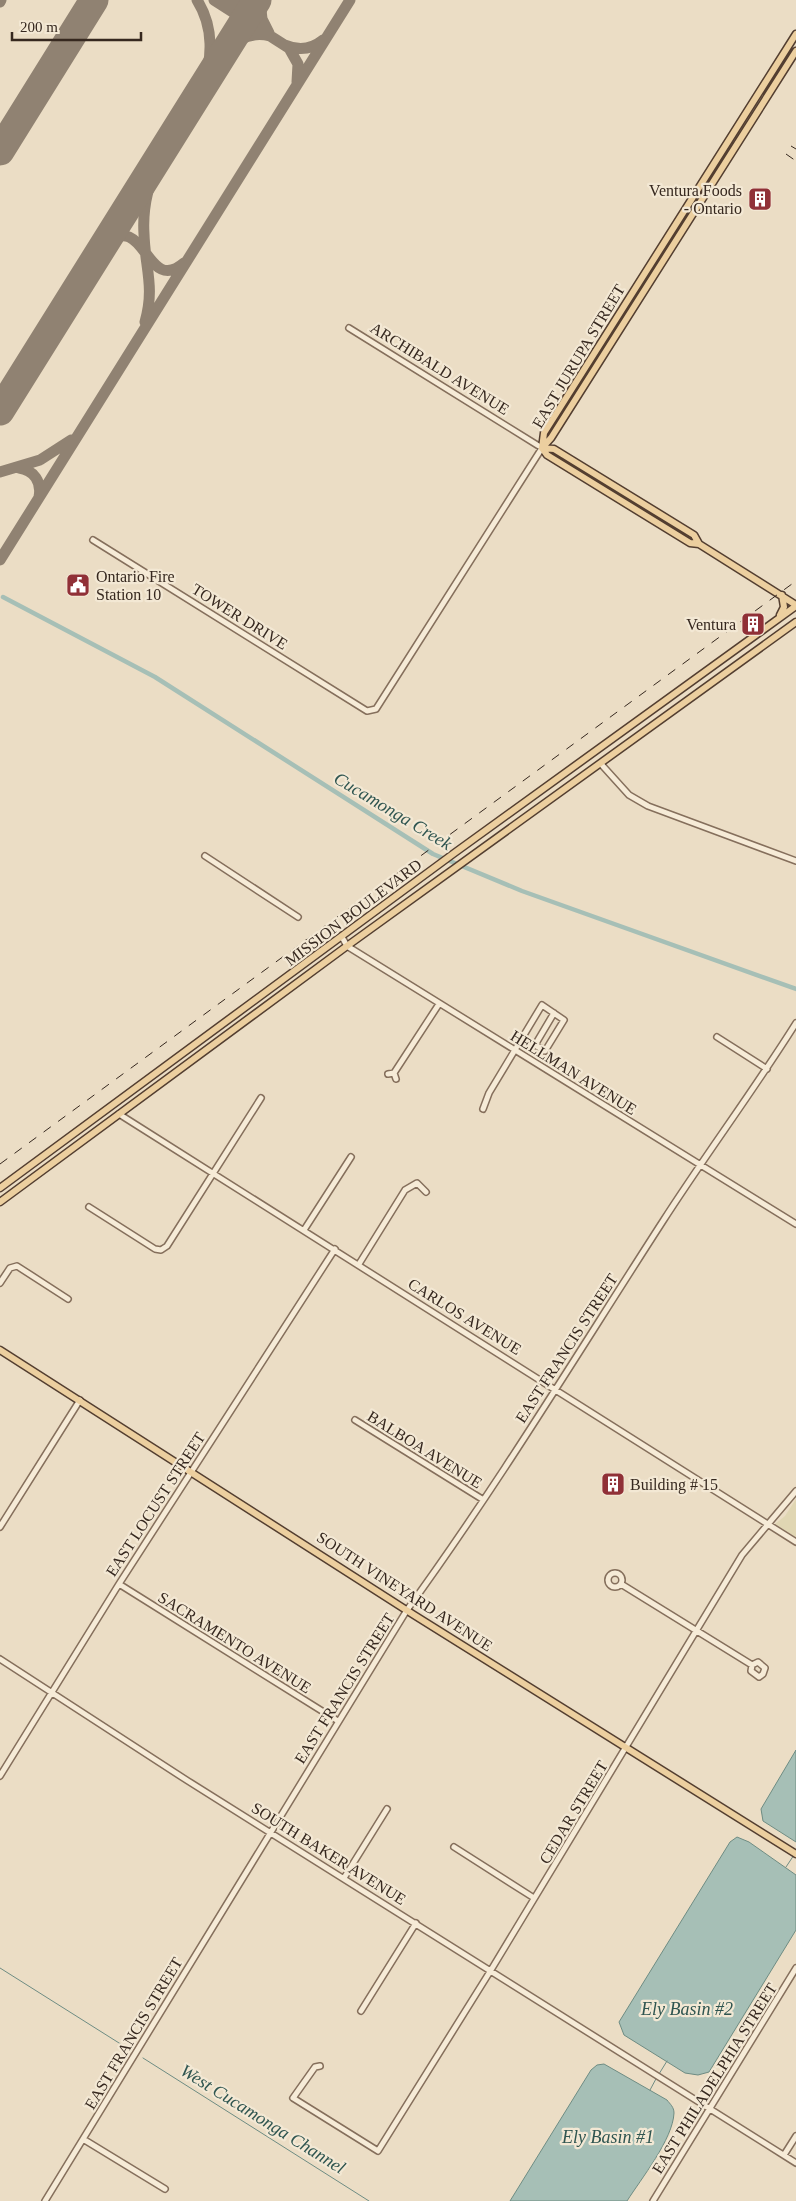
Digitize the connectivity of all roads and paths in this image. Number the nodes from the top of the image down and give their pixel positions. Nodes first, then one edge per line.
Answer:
1 (796, 34) edge
2 (796, 51) edge
3 (349, 328) dead end
4 (542, 448) junction
5 (587, 480) junction
6 (609, 483) junction
7 (93, 540) dead end
8 (699, 544) junction
9 (782, 595) junction
10 (796, 606) edge
11 (796, 622) edge
12 (769, 626) junction
13 (601, 764) junction
14 (205, 856) dead end
15 (796, 861) edge
16 (298, 917) dead end
17 (342, 937) junction
18 (347, 946) junction
19 (440, 1004) junction
20 (554, 1014) junction
21 (796, 1023) edge
22 (716, 1037) dead end
23 (516, 1051) junction
24 (767, 1069) junction
25 (394, 1073) junction
26 (388, 1074) dead end
27 (396, 1079) dead end
28 (261, 1098) dead end
29 (483, 1109) dead end
30 (120, 1114) junction
31 (351, 1157) dead end
32 (699, 1165) junction
33 (213, 1172) junction
34 (0, 1188) edge
35 (426, 1192) dead end
36 (0, 1202) edge
37 (89, 1207) dead end
38 (796, 1224) edge
39 (304, 1230) junction
40 (335, 1249) junction
41 (359, 1264) junction
42 (0, 1283) edge
43 (68, 1299) dead end
44 (0, 1350) edge
45 (555, 1389) junction
46 (80, 1400) junction
47 (355, 1420) dead end
48 (191, 1470) junction
49 (796, 1491) edge
50 (482, 1499) junction
51 (768, 1523) junction
52 (0, 1527) edge
53 (796, 1542) edge
54 (119, 1584) junction
55 (621, 1584) dead end
56 (407, 1610) junction
57 (696, 1630) junction
58 (0, 1659) edge
59 (752, 1665) dead end
60 (52, 1692) junction
61 (338, 1721) junction
62 (626, 1747) junction
63 (0, 1776) edge
64 (387, 1809) dead end
65 (270, 1832) junction
66 (454, 1848) dead end
67 (793, 1852) edge
68 (344, 1878) junction
69 (534, 1898) junction
70 (416, 1923) junction
71 (796, 1968) edge
72 (491, 1970) junction
73 (361, 2011) dead end
74 (320, 2066) dead end
75 (709, 2109) junction
76 (796, 2136) edge
77 (83, 2140) junction
78 (784, 2155) junction
79 (796, 2163) edge
80 (165, 2189) dead end
81 (45, 2201) edge
82 (653, 2201) edge

1 - 4 main road, EAST JURUPA STREET
2 - 4 main road, EAST JURUPA STREET
3 - 4 street, ARCHIBALD AVENUE
4 - 5 main road, ARCHIBALD AVENUE
4 - 6 main road, ARCHIBALD AVENUE
4 - 7 street, TOWER DRIVE
5 - 6 main road
5 - 8 main road, ARCHIBALD AVENUE
6 - 8 main road, ARCHIBALD AVENUE
8 - 9 main road, ARCHIBALD AVENUE
9 - 10 main road, ARCHIBALD AVENUE
9 - 12 main road
10 - 12 main road, MISSION BOULEVARD
11 - 13 main road, MISSION BOULEVARD
12 - 17 main road, MISSION BOULEVARD
13 - 15 street
13 - 18 main road, MISSION BOULEVARD
14 - 16 street
17 - 18 street, HELLMAN AVENUE
17 - 34 main road, MISSION BOULEVARD
18 - 19 street, HELLMAN AVENUE
18 - 30 main road, MISSION BOULEVARD
19 - 23 street, HELLMAN AVENUE
19 - 25 street
20 - 20 street
20 - 23 street
21 - 24 street, EAST FRANCIS STREET
22 - 24 street
23 - 29 street
23 - 32 street, HELLMAN AVENUE
24 - 32 street, EAST FRANCIS STREET
25 - 26 street
25 - 27 street
28 - 33 street
30 - 33 street, CARLOS AVENUE
30 - 36 main road, MISSION BOULEVARD
31 - 39 street
32 - 38 street, HELLMAN AVENUE
32 - 45 street, EAST FRANCIS STREET
33 - 37 street
33 - 39 street, CARLOS AVENUE
35 - 41 street
39 - 40 street, CARLOS AVENUE
40 - 41 street, CARLOS AVENUE
40 - 48 street, EAST LOCUST STREET
41 - 45 street, CARLOS AVENUE
42 - 43 street
44 - 46 main road, SOUTH VINEYARD AVENUE
45 - 50 street, EAST FRANCIS STREET
45 - 51 street, CARLOS AVENUE
46 - 48 main road, SOUTH VINEYARD AVENUE
46 - 52 street
47 - 50 street, BALBOA AVENUE
48 - 54 street, EAST LOCUST STREET
48 - 56 main road, SOUTH VINEYARD AVENUE
49 - 51 street, CEDAR STREET
50 - 56 street, EAST FRANCIS STREET
51 - 53 street, CARLOS AVENUE
51 - 57 street, CEDAR STREET
54 - 60 street, EAST LOCUST STREET
54 - 61 street, SACRAMENTO AVENUE
55 - 57 street
56 - 61 street, EAST FRANCIS STREET
56 - 62 main road, SOUTH VINEYARD AVENUE
57 - 59 street
57 - 62 street, CEDAR STREET
58 - 60 street, SOUTH BAKER AVENUE
60 - 63 street, EAST LOCUST STREET
60 - 65 street, SOUTH BAKER AVENUE
61 - 65 street, EAST FRANCIS STREET
62 - 67 main road, SOUTH VINEYARD AVENUE
62 - 69 street, CEDAR STREET
64 - 68 street
65 - 68 street, SOUTH BAKER AVENUE
65 - 77 street, EAST FRANCIS STREET
66 - 69 street
68 - 70 street, SOUTH BAKER AVENUE
69 - 72 street, CEDAR STREET
70 - 72 street, SOUTH BAKER AVENUE
70 - 73 street
71 - 75 street, EAST PHILADELPHIA STREET
72 - 74 street, CEDAR STREET
72 - 75 street, SOUTH BAKER AVENUE
75 - 78 street, SOUTH BAKER AVENUE
75 - 82 street, EAST PHILADELPHIA STREET
76 - 78 street
77 - 80 street
77 - 81 street, EAST FRANCIS STREET
78 - 79 street, SOUTH BAKER AVENUE

